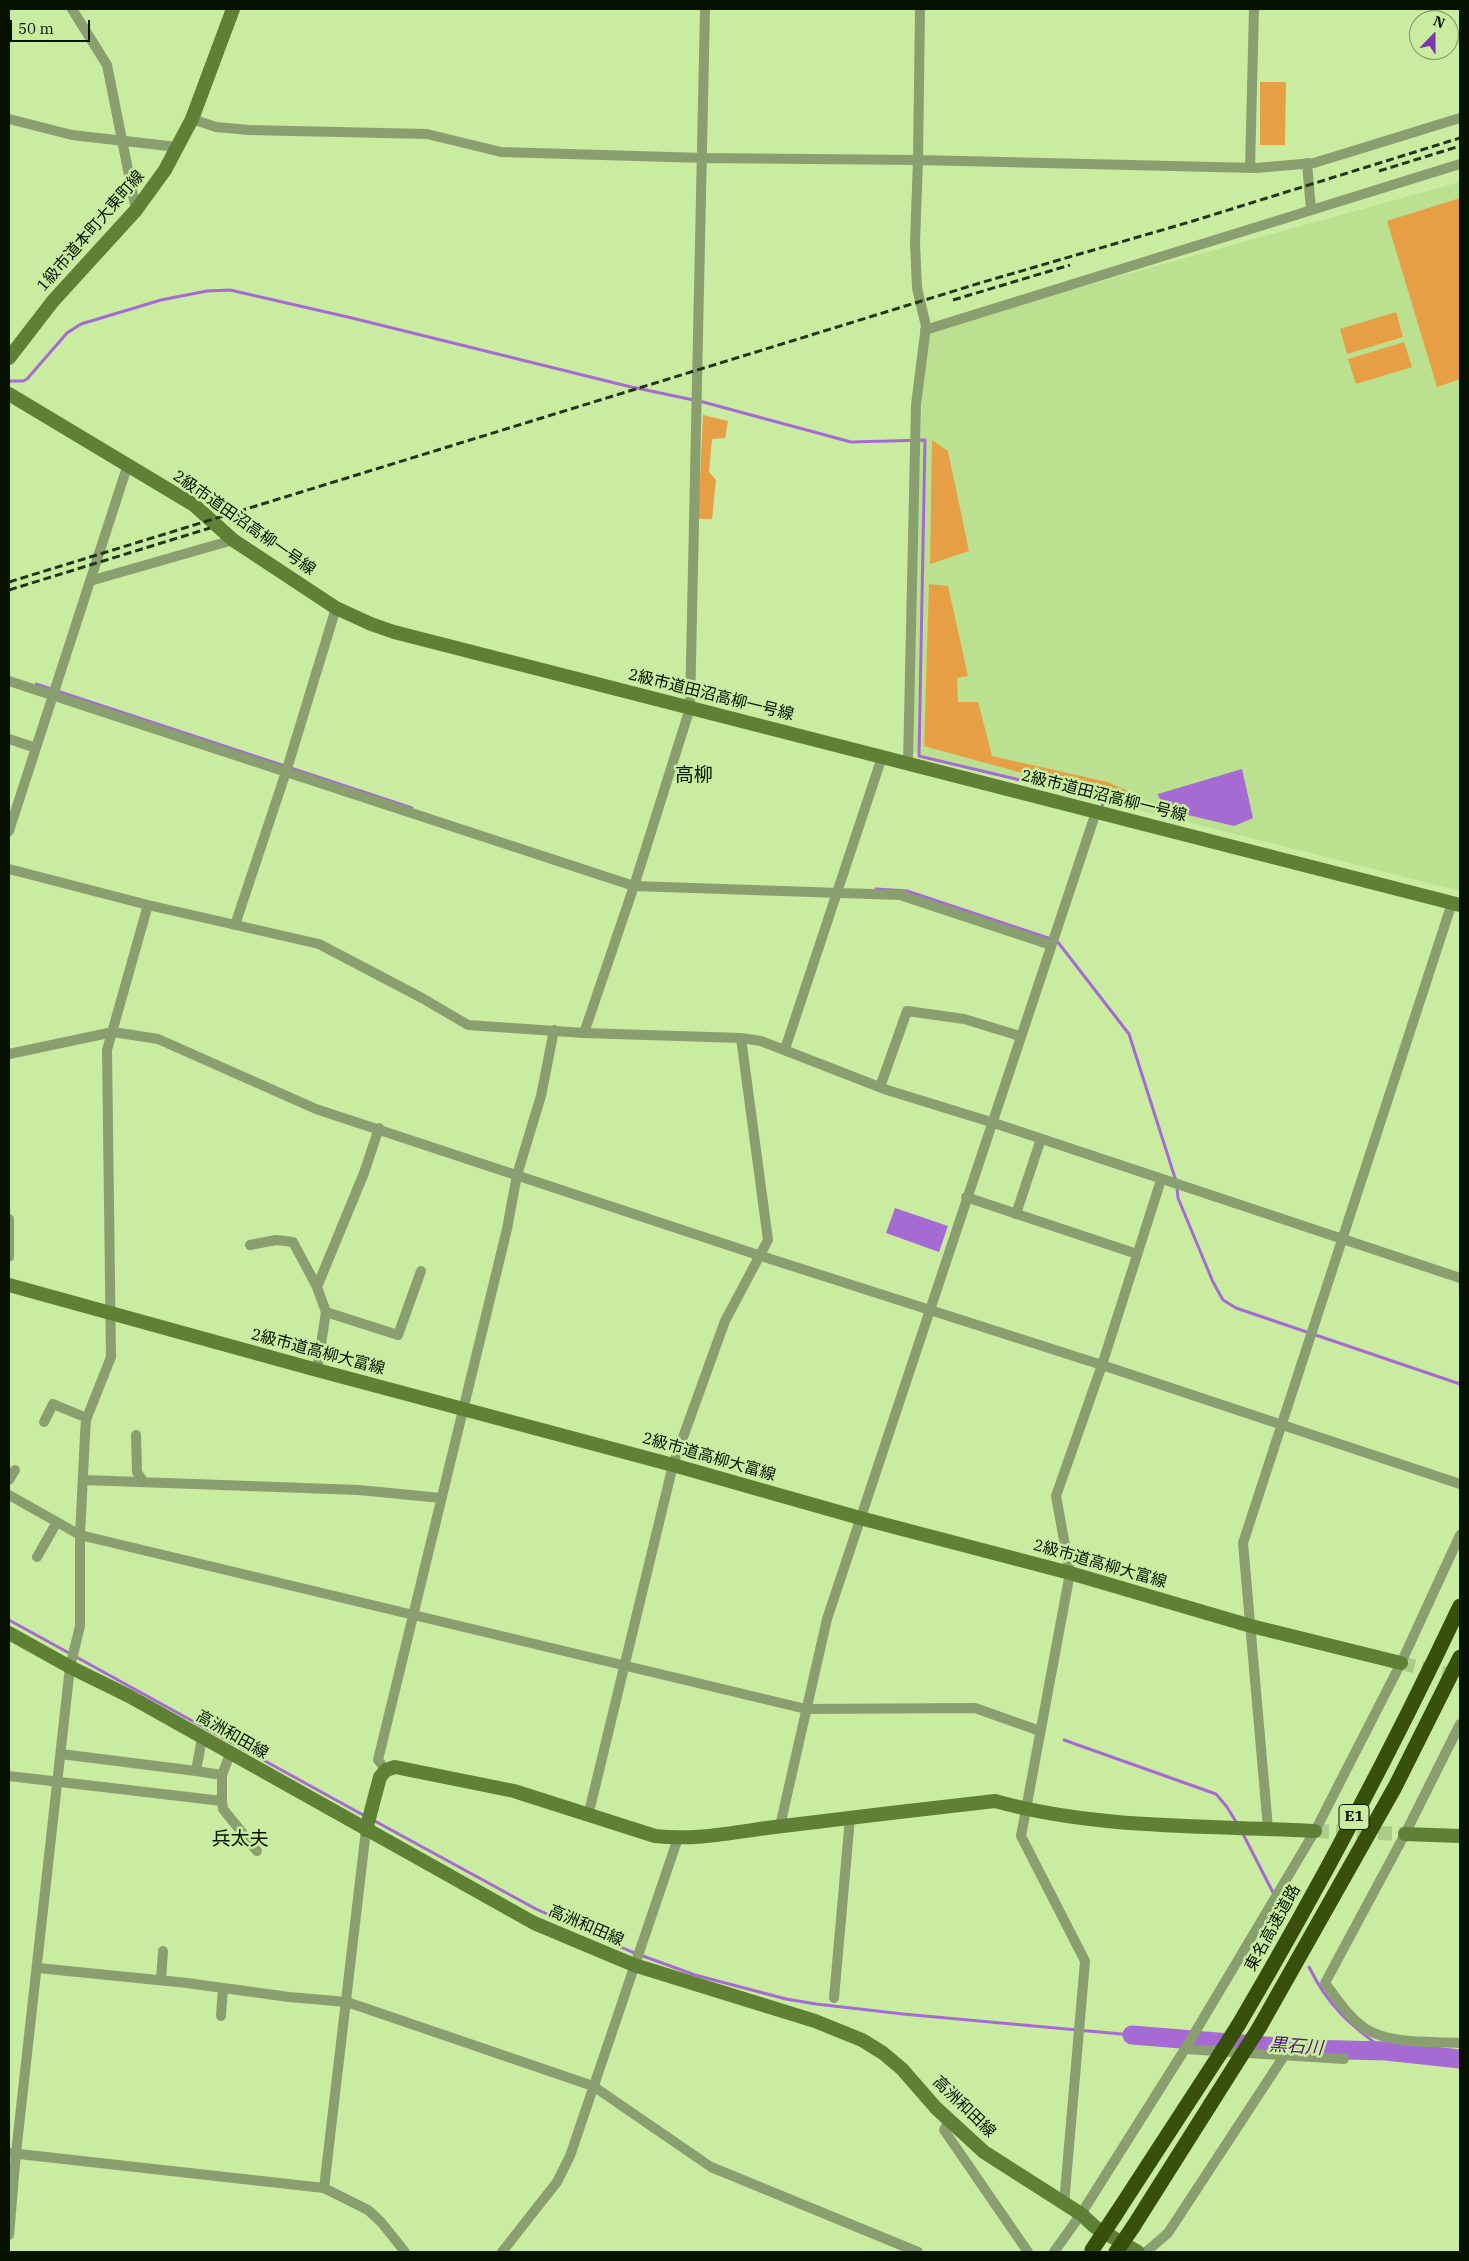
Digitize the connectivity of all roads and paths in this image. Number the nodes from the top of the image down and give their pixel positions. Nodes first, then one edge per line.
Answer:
1 (72, 9) edge
2 (233, 9) edge
3 (704, 9) edge
4 (920, 9) edge
5 (1254, 9) edge
6 (1460, 118) edge
7 (9, 119) edge
8 (192, 119) junction
9 (122, 142) junction
10 (177, 146) junction
11 (703, 158) junction
12 (918, 160) junction
13 (1307, 164) junction
14 (1460, 164) edge
15 (1250, 168) junction
16 (136, 210) junction
17 (1311, 210) junction
18 (925, 330) junction
19 (9, 358) edge
20 (9, 394) edge
21 (128, 464) junction
22 (233, 540) junction
23 (90, 581) junction
24 (336, 608) junction
25 (9, 681) edge
26 (53, 696) junction
27 (690, 708) junction
28 (9, 739) edge
29 (36, 748) junction
30 (882, 757) junction
31 (908, 764) junction
32 (286, 772) junction
33 (1096, 812) junction
34 (9, 831) edge
35 (9, 869) edge
36 (634, 886) junction
37 (836, 894) junction
38 (148, 904) junction
39 (1456, 904) edge
40 (235, 925) junction
41 (1051, 945) junction
42 (554, 1030) junction
43 (113, 1032) junction
44 (584, 1033) junction
45 (1020, 1036) junction
46 (741, 1038) junction
47 (785, 1049) junction
48 (9, 1054) edge
49 (880, 1087) junction
50 (991, 1122) junction
51 (379, 1128) junction
52 (1041, 1139) junction
53 (517, 1175) junction
54 (1161, 1180) junction
55 (966, 1197) junction
56 (1016, 1214) junction
57 (9, 1219) edge
58 (1343, 1239) junction
59 (250, 1245) dead end
60 (1138, 1254) junction
61 (758, 1255) junction
62 (9, 1257) edge
63 (421, 1271) dead end
64 (1460, 1278) edge
65 (9, 1285) edge
66 (317, 1287) junction
67 (929, 1310) junction
68 (326, 1312) junction
69 (112, 1314) junction
70 (1102, 1364) junction
71 (317, 1370) junction
72 (463, 1409) junction
73 (87, 1418) junction
74 (44, 1422) dead end
75 (1282, 1424) junction
76 (136, 1435) dead end
77 (672, 1465) junction
78 (14, 1470) dead end
79 (9, 1480) edge
80 (84, 1480) junction
81 (143, 1481) junction
82 (1460, 1484) edge
83 (9, 1495) edge
84 (441, 1498) junction
85 (860, 1518) junction
86 (58, 1522) junction
87 (80, 1534) junction
88 (1460, 1535) edge
89 (37, 1557) dead end
90 (1070, 1573) junction
91 (1460, 1606) edge
92 (413, 1616) junction
93 (1251, 1626) junction
94 (9, 1633) edge
95 (1460, 1656) edge
96 (1401, 1663) junction
97 (624, 1664) junction
98 (70, 1667) junction
99 (806, 1709) junction
100 (1460, 1724) edge
101 (1040, 1730) junction
102 (202, 1738) junction
103 (61, 1754) junction
104 (230, 1754) junction
105 (386, 1770) junction
106 (196, 1771) junction
107 (222, 1775) junction
108 (9, 1776) edge
109 (57, 1782) junction
110 (222, 1801) junction
111 (1026, 1810) junction
112 (588, 1816) junction
113 (850, 1818) junction
114 (780, 1826) junction
115 (1268, 1828) junction
116 (366, 1830) junction
117 (1315, 1830) junction
118 (1405, 1834) junction
119 (1460, 1836) edge
120 (678, 1838) junction
121 (257, 1851) dead end
122 (163, 1951) dead end
123 (634, 1965) junction
124 (38, 1968) junction
125 (161, 1980) junction
126 (223, 1988) junction
127 (834, 1998) dead end
128 (347, 2002) junction
129 (221, 2016) dead end
130 (1460, 2043) edge
131 (1186, 2047) junction
132 (1284, 2056) junction
133 (1344, 2059) dead end
134 (593, 2086) junction
135 (949, 2120) junction
136 (12, 2153) edge
137 (324, 2188) junction
138 (1064, 2204) junction
139 (1080, 2214) junction
140 (9, 2235) edge
141 (395, 2248) edge
142 (1091, 2251) edge
143 (405, 2252) edge
144 (502, 2252) edge
145 (918, 2252) edge
146 (1028, 2252) edge
147 (1054, 2252) edge
148 (1116, 2252) edge
149 (1138, 2252) edge
150 (1146, 2252) edge

1 - 9 street
2 - 8 street, 1級市道本町大東町線
3 - 11 street
4 - 12 street
5 - 15 street
6 - 13 street
7 - 9 street
8 - 10 street, 1級市道本町大東町線
8 - 11 street
9 - 10 street
9 - 16 street
10 - 16 street, 1級市道本町大東町線
11 - 12 street
11 - 27 street
12 - 15 street
12 - 18 street
13 - 15 street
13 - 17 street
14 - 17 street
16 - 19 street, 1級市道本町大東町線
17 - 18 street
18 - 31 street
20 - 21 street, 2級市道田沼高柳一号線
21 - 22 street, 2級市道田沼高柳一号線
21 - 23 street
22 - 23 street
22 - 24 street, 2級市道田沼高柳一号線
23 - 26 street
24 - 27 street, 2級市道田沼高柳一号線
24 - 32 street
25 - 26 street
26 - 29 street
26 - 32 street
27 - 30 street, 2級市道田沼高柳一号線
27 - 36 street
28 - 29 street
29 - 34 street
30 - 31 street, 2級市道田沼高柳一号線
30 - 37 street
31 - 33 street, 2級市道田沼高柳一号線
32 - 36 street
32 - 40 street
33 - 39 street, 2級市道田沼高柳一号線
33 - 41 street
35 - 38 street
36 - 37 street
36 - 44 street
37 - 41 street
37 - 47 street
38 - 40 street
38 - 43 street
39 - 58 street
40 - 42 street
41 - 45 street
42 - 44 street
42 - 53 street
43 - 48 street
43 - 51 street
43 - 69 street
44 - 46 street
45 - 49 street
45 - 50 street
46 - 47 street
46 - 61 street
47 - 49 street
49 - 50 street
50 - 52 street
50 - 55 street
51 - 53 street
51 - 66 street
52 - 54 street
52 - 56 street
53 - 61 street
53 - 72 street
54 - 58 street
54 - 60 street
55 - 56 street
55 - 67 street
56 - 60 street
57 - 62 street
58 - 64 street
58 - 75 street
59 - 66 street
60 - 70 street
61 - 67 street
61 - 77 street
63 - 68 street
65 - 69 street, 2級市道高柳大富線
66 - 68 street
67 - 70 street
67 - 85 street
68 - 71 street
69 - 71 street, 2級市道高柳大富線
69 - 73 street
70 - 75 street
70 - 90 street
71 - 72 street, 2級市道高柳大富線
72 - 77 street, 2級市道高柳大富線
72 - 84 street
73 - 74 street
73 - 80 street
75 - 82 street
75 - 93 street
76 - 81 street
77 - 85 street, 2級市道高柳大富線
77 - 97 street
78 - 79 street
80 - 81 street
80 - 87 street
81 - 84 street
83 - 86 street
84 - 92 street
85 - 90 street, 2級市道高柳大富線
85 - 99 street
86 - 87 street
86 - 89 street
87 - 92 street
87 - 98 street
88 - 96 street
90 - 93 street, 2級市道高柳大富線
90 - 101 street
91 - 142 highway, 東名高速道路 / E1, bridge
92 - 97 street
92 - 105 street
93 - 96 street, 2級市道高柳大富線
93 - 115 street
94 - 98 street, 高洲和田線
95 - 148 highway, E1, bridge
96 - 117 street
97 - 99 street
97 - 112 street
98 - 102 street, 高洲和田線
98 - 103 street
99 - 101 street
99 - 114 street
100 - 118 street
101 - 111 street
102 - 104 street, 高洲和田線
102 - 106 street
103 - 106 street
103 - 109 street
104 - 107 street
104 - 116 street, 高洲和田線
105 - 112 street
105 - 116 street
106 - 107 street
107 - 110 street
108 - 109 street
109 - 110 street
109 - 124 street
110 - 121 street
111 - 113 street
111 - 115 street
111 - 138 street
112 - 120 street
113 - 114 street
113 - 127 street
114 - 120 street
115 - 117 street
116 - 123 street, 高洲和田線
116 - 128 street
117 - 131 street
118 - 119 street
118 - 130 street
120 - 123 street
122 - 125 street
123 - 134 street
123 - 135 street, 高洲和田線
124 - 125 street
124 - 136 street
125 - 126 street
126 - 128 street
126 - 129 street
128 - 134 street
128 - 137 street
131 - 132 street
131 - 139 street
132 - 133 street
132 - 150 street
134 - 144 street
134 - 145 street
135 - 138 street, 高洲和田線
135 - 146 street
136 - 137 street
136 - 140 street
137 - 141 street
138 - 139 street, 高洲和田線
139 - 147 street
139 - 149 street, 高洲和田線
141 - 143 street

